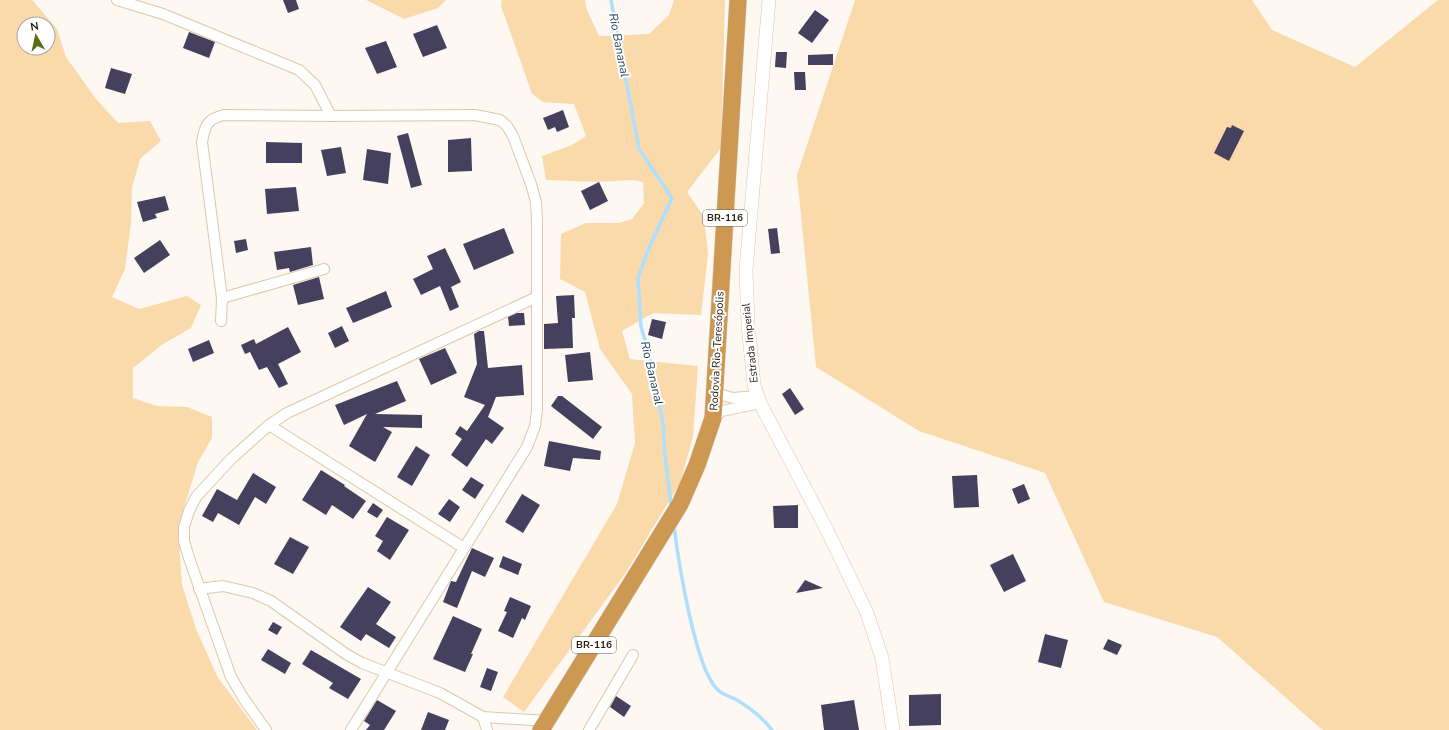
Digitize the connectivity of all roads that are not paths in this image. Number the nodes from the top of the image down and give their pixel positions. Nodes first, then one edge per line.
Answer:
1 (117, 0) edge
2 (738, 0) edge
3 (769, 0) edge
4 (331, 116) junction
5 (324, 269) dead end
6 (537, 297) junction
7 (222, 298) junction
8 (221, 321) dead end
9 (715, 394) junction
10 (759, 400) junction
11 (713, 418) junction
12 (269, 425) junction
13 (464, 548) junction
14 (199, 589) junction
15 (633, 655) dead end
16 (386, 673) junction
17 (482, 717) junction
18 (544, 726) edge
19 (266, 730) edge
20 (351, 730) edge
21 (487, 730) edge
22 (589, 730) edge
23 (893, 730) edge

1 - 4 street
2 - 9 highway, Rodovia Rio-Teresópolis / BR-116
3 - 10 street, Estrada Imperial
4 - 6 street
4 - 7 street
5 - 7 street
6 - 12 street
6 - 13 street
7 - 8 street
9 - 10 street
9 - 11 highway, Rodovia Rio-Teresópolis / BR-116
10 - 11 street
10 - 23 street, Estrada Imperial
11 - 18 highway, Rodovia Rio-Teresópolis / BR-116
12 - 13 street
12 - 14 street
13 - 16 street
14 - 16 street
14 - 19 street
15 - 22 street
16 - 17 street
16 - 20 street
17 - 18 street
17 - 21 street

